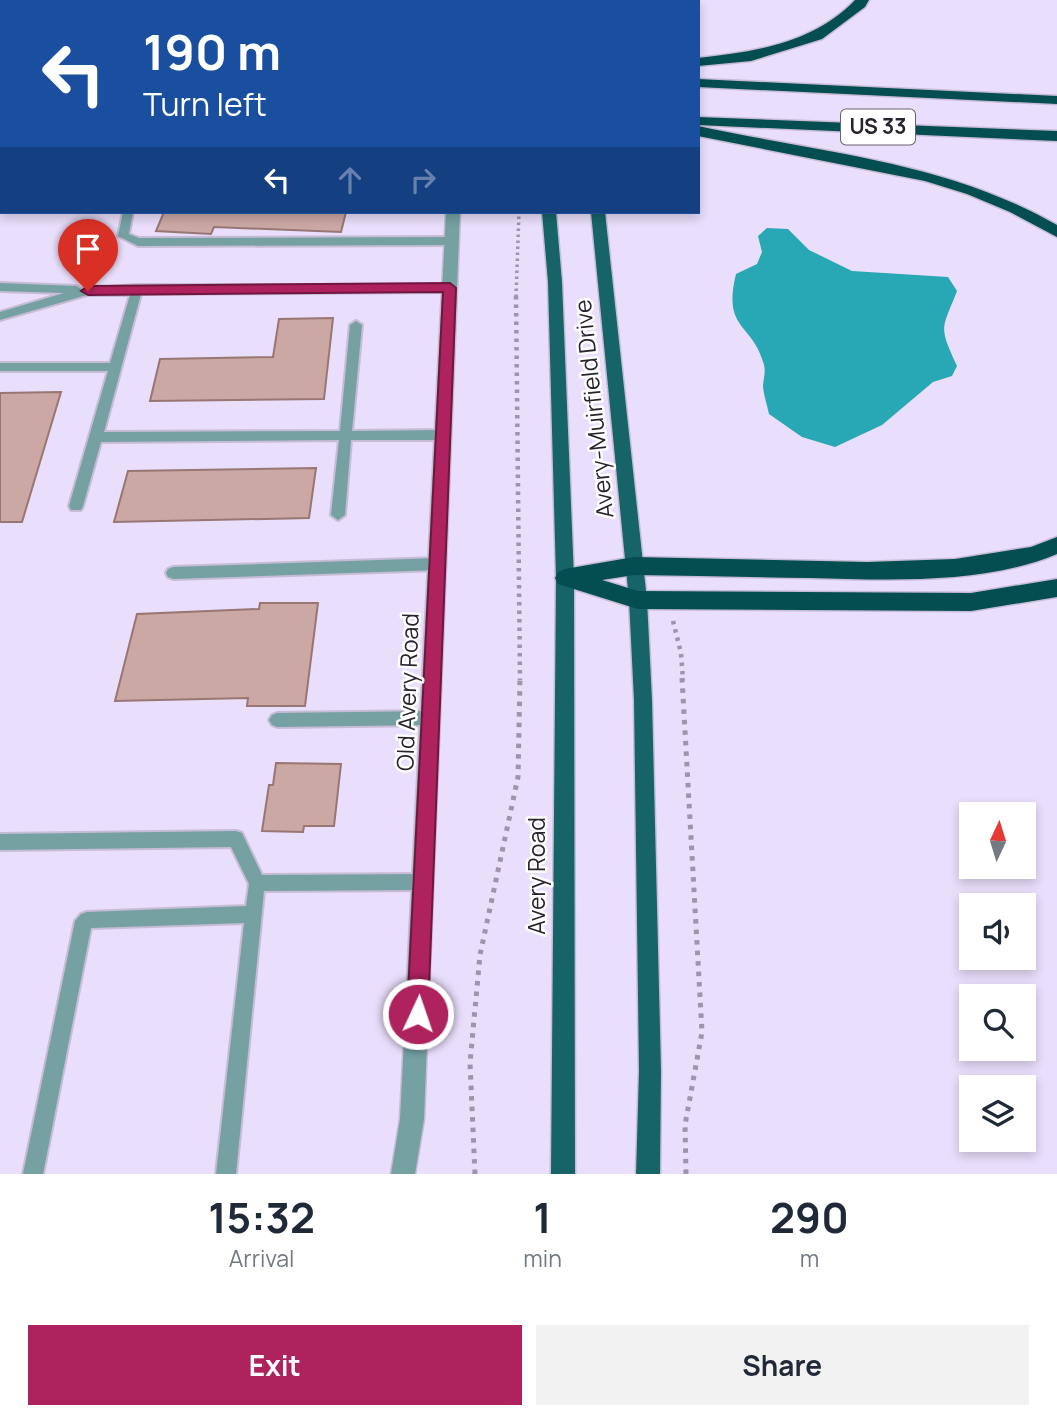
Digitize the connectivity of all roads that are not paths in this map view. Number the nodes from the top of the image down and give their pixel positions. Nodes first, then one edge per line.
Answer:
1 (862, 0) edge
2 (700, 62) edge
3 (700, 83) edge
4 (1057, 100) edge
5 (700, 121) edge
6 (700, 131) edge
7 (1057, 136) edge
8 (128, 214) edge
9 (453, 214) edge
10 (549, 214) edge
11 (598, 214) edge
12 (1057, 232) edge
13 (452, 241) junction
14 (0, 287) edge
15 (450, 288) junction
16 (137, 289) junction
17 (88, 291) junction
18 (0, 317) edge
19 (356, 325) dead end
20 (0, 367) edge
21 (115, 367) junction
22 (443, 435) junction
23 (345, 436) junction
24 (96, 437) junction
25 (76, 506) dead end
26 (338, 515) dead end
27 (1057, 545) edge
28 (438, 564) junction
29 (634, 566) junction
30 (173, 573) dead end
31 (565, 578) junction
32 (1057, 588) edge
33 (638, 600) junction
34 (431, 718) junction
35 (278, 720) dead end
36 (0, 842) edge
37 (424, 882) junction
38 (257, 883) junction
39 (253, 914) junction
40 (33, 1174) edge
41 (226, 1174) edge
42 (403, 1174) edge
43 (563, 1174) edge
44 (648, 1174) edge

1 - 2 highway
3 - 4 highway, US 33
5 - 7 highway, US 33
6 - 12 highway
8 - 13 lane
9 - 13 street, Old Avery Road
10 - 31 main road, Avery-Muirfield Drive
11 - 29 main road, Avery-Muirfield Drive
13 - 15 street, Old Avery Road
14 - 17 lane
15 - 16 lane
15 - 22 street, Old Avery Road
16 - 17 lane
16 - 21 lane
17 - 18 lane
19 - 23 lane
20 - 21 lane
21 - 24 lane
22 - 23 lane
22 - 28 street, Old Avery Road
23 - 24 lane
23 - 26 lane
24 - 25 lane
27 - 29 highway
28 - 30 lane
28 - 34 street, Old Avery Road
29 - 31 highway
29 - 33 main road, Avery-Muirfield Drive
31 - 33 highway
31 - 43 main road, Avery Road
32 - 33 highway
33 - 44 main road
34 - 35 lane
34 - 37 street, Old Avery Road
36 - 38 lane
37 - 38 lane
37 - 42 street, Old Avery Road
38 - 39 lane
39 - 40 lane
39 - 41 lane

